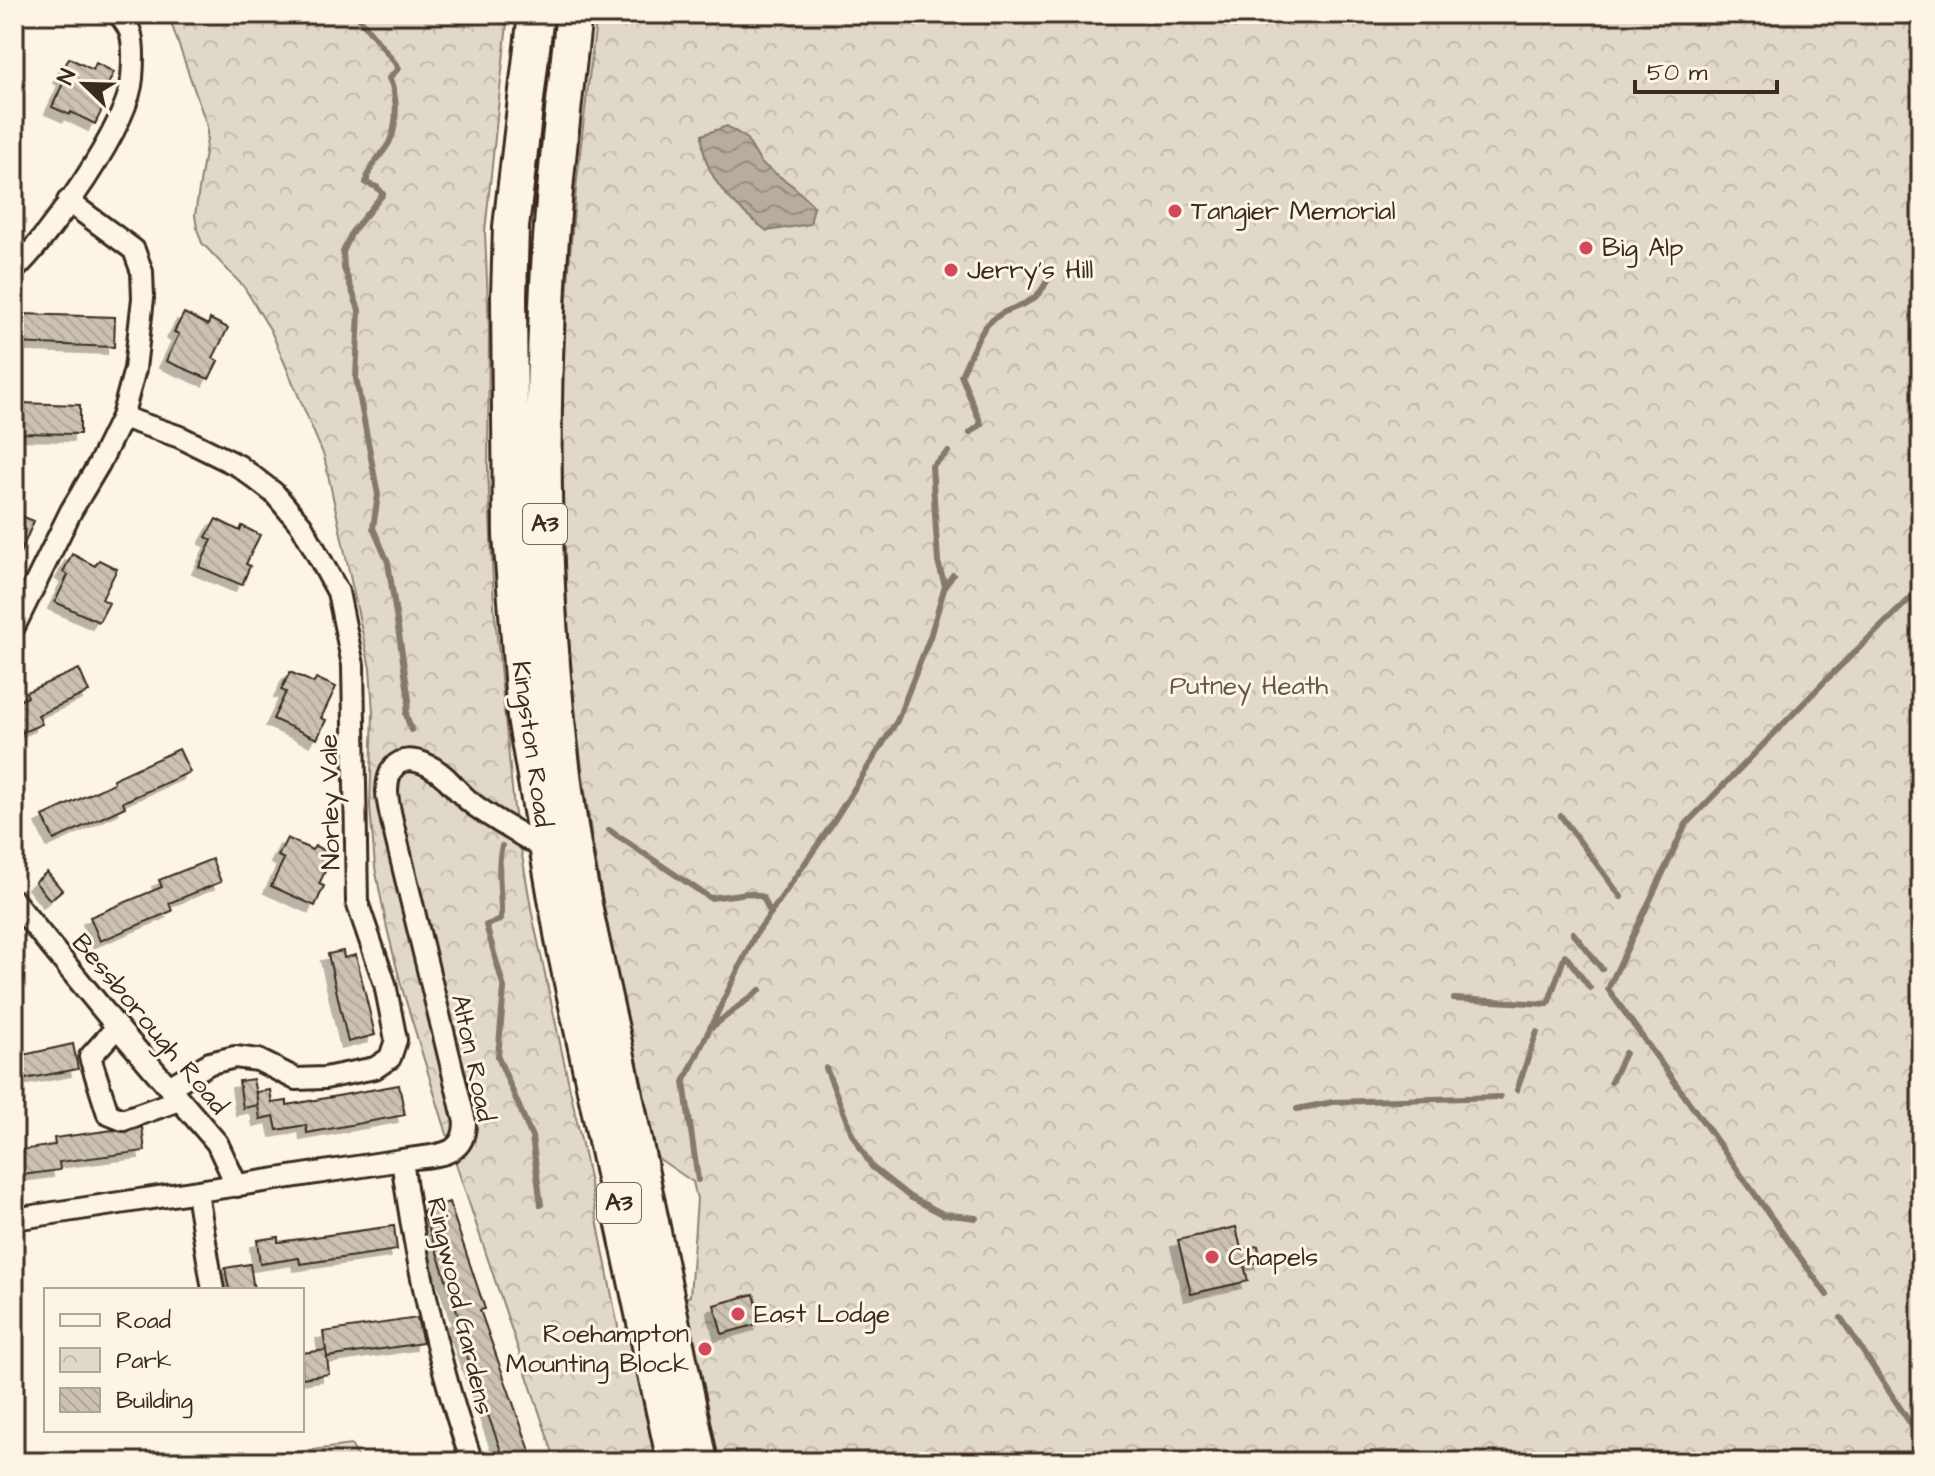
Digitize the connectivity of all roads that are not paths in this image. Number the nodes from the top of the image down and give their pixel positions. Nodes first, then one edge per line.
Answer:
1 (119, 14) edge
2 (574, 14) edge
3 (531, 23) edge
4 (68, 201) junction
5 (14, 270) edge
6 (122, 417) junction
7 (14, 627) edge
8 (547, 851) junction
9 (14, 901) edge
10 (117, 1027) junction
11 (174, 1094) junction
12 (402, 1160) junction
13 (237, 1186) junction
14 (197, 1193) junction
15 (14, 1219) edge
16 (213, 1288) edge
17 (472, 1462) edge
18 (675, 1462) edge
19 (700, 1462) edge

1 - 4 street
2 - 19 highway, Kingston Road / A3
3 - 8 highway, Kingston Road / A3
4 - 5 street
4 - 6 street
6 - 7 street
6 - 11 street, Norley Vale
8 - 12 street, Alton Road
8 - 18 highway, Kingston Road / A3
9 - 10 street, Bessborough Road
10 - 11 street, Bessborough Road
10 - 11 street
11 - 13 street, Bessborough Road
12 - 13 street, Alton Road
12 - 17 street, Ringwood Gardens
13 - 14 street, Alton Road
14 - 15 street, Alton Road
14 - 16 street

